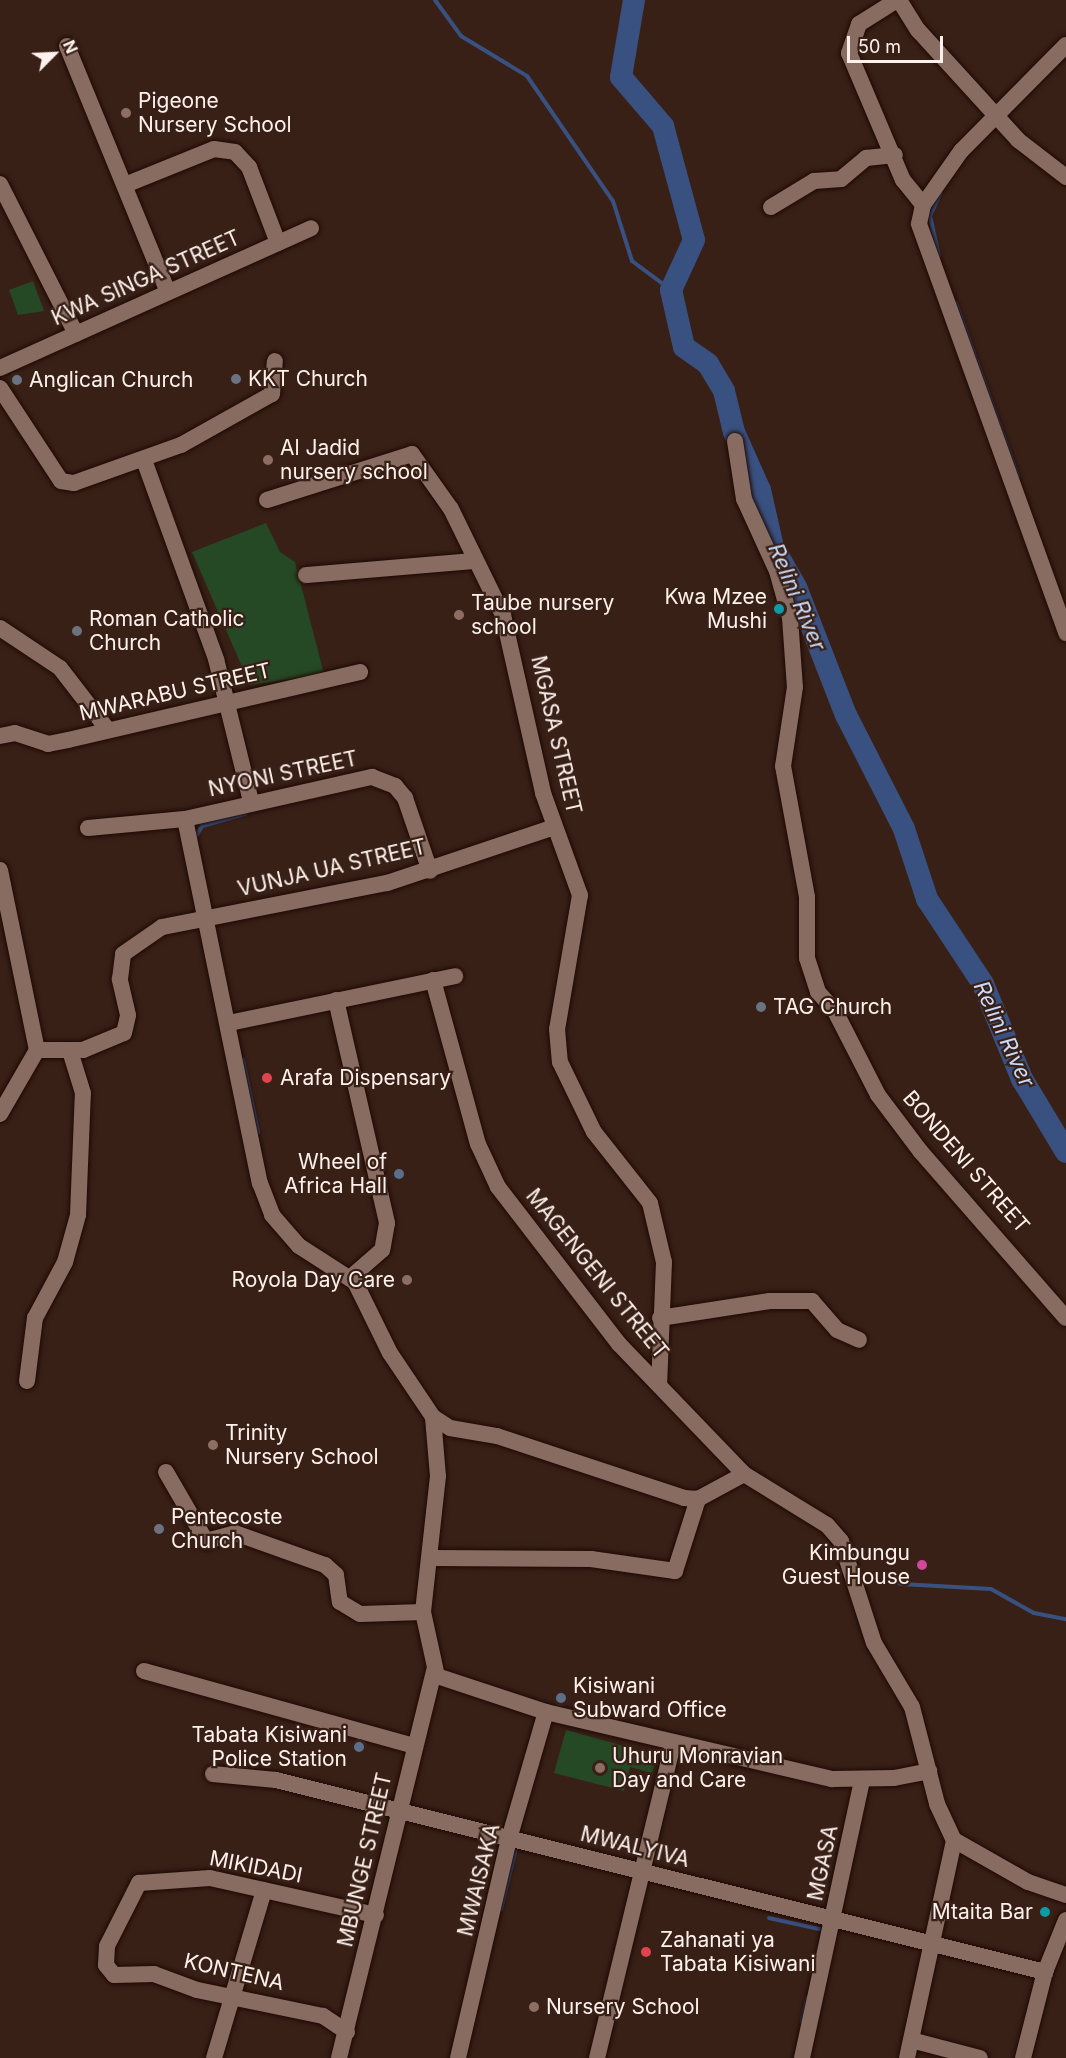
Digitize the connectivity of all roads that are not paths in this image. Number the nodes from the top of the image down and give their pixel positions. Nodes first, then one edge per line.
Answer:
1 (898, 0) edge
2 (1066, 45) edge
3 (67, 46) dead end
4 (999, 117) junction
5 (895, 155) junction
6 (1066, 177) edge
7 (0, 184) edge
8 (125, 185) junction
9 (923, 205) junction
10 (771, 207) dead end
11 (311, 228) dead end
12 (278, 243) junction
13 (168, 292) junction
14 (76, 334) junction
15 (275, 361) dead end
16 (0, 368) edge
17 (0, 388) edge
18 (735, 441) dead end
19 (144, 460) junction
20 (267, 500) dead end
21 (474, 561) junction
22 (306, 575) dead end
23 (0, 628) edge
24 (1066, 633) edge
25 (360, 672) dead end
26 (226, 703) junction
27 (108, 730) junction
28 (0, 736) edge
29 (250, 802) junction
30 (185, 819) junction
31 (554, 827) junction
32 (88, 828) dead end
33 (0, 870) edge
34 (430, 872) junction
35 (206, 921) junction
36 (455, 976) dead end
37 (433, 980) junction
38 (336, 1000) junction
39 (229, 1023) junction
40 (37, 1050) junction
41 (70, 1051) junction
42 (0, 1114) edge
43 (350, 1278) junction
44 (660, 1318) junction
45 (1066, 1318) edge
46 (858, 1340) dead end
47 (27, 1381) dead end
48 (659, 1385) junction
49 (433, 1418) junction
50 (165, 1472) dead end
51 (744, 1474) junction
52 (698, 1499) junction
53 (433, 1558) junction
54 (423, 1612) junction
55 (144, 1671) dead end
56 (434, 1672) junction
57 (546, 1712) junction
58 (673, 1743) junction
59 (415, 1746) junction
60 (929, 1771) junction
61 (213, 1774) dead end
62 (862, 1781) junction
63 (396, 1810) junction
64 (509, 1839) junction
65 (954, 1840) junction
66 (641, 1871) junction
67 (264, 1890) junction
68 (1066, 1895) edge
69 (376, 1915) junction
70 (1066, 1920) edge
71 (833, 1923) junction
72 (1061, 1946) edge
73 (933, 1947) junction
74 (108, 1969) joint
75 (1045, 1972) junction
76 (234, 1997) junction
77 (347, 2032) junction
78 (911, 2040) junction
79 (602, 2057) edge
80 (214, 2058) edge
81 (339, 2058) edge
82 (458, 2058) edge
83 (801, 2058) edge
84 (907, 2058) edge
85 (980, 2058) edge
86 (1023, 2058) edge

1 - 4 street
1 - 5 street
2 - 4 street
3 - 8 street
4 - 6 street
4 - 9 street
5 - 9 street
5 - 10 street
7 - 14 street
8 - 12 street
8 - 13 street
9 - 24 street
11 - 12 street, KWA SINGA STREET
12 - 13 street, KWA SINGA STREET
13 - 14 street, KWA SINGA STREET
14 - 16 street, KWA SINGA STREET
15 - 19 street
17 - 19 street
18 - 45 street, BONDENI STREET
19 - 26 street
20 - 21 street, MGASA STREET
21 - 22 street
21 - 31 street, MGASA STREET
23 - 27 street
25 - 26 street, MWARABU STREET
26 - 27 street, MWARABU STREET
26 - 29 street
27 - 28 street, MWARABU STREET
29 - 30 street, NYONI STREET
29 - 34 street, NYONI STREET
30 - 32 street, NYONI STREET
30 - 35 street
31 - 34 street, VUNJA UA STREET
31 - 44 street, MGASA STREET
33 - 40 street
34 - 35 street, VUNJA UA STREET
35 - 39 street
35 - 41 street, VUNJA UA STREET
36 - 37 street
37 - 38 street
37 - 48 street, MAGENGENI STREET
38 - 39 street
38 - 43 street
39 - 43 street
40 - 41 street
40 - 42 street
41 - 47 street
43 - 49 street
44 - 46 street
44 - 48 street, MGASA STREET
48 - 51 street, MAGENGENI STREET
49 - 52 street
49 - 53 street
50 - 54 street
51 - 52 street
51 - 60 street, MAGENGENI STREET
52 - 53 street
53 - 54 street
54 - 56 street
55 - 59 street
56 - 57 street
56 - 59 street, MBUNGE STREET
57 - 58 street
57 - 64 street, MWAISAKA
58 - 62 street
58 - 66 street
59 - 63 street, MBUNGE STREET
60 - 62 street
60 - 65 street, MAGENGENI STREET
61 - 63 street, MWALYIVA
62 - 71 street, MGASA
63 - 64 street, MWALYIVA
63 - 69 street, MBUNGE STREET
64 - 66 street, MWALYIVA
64 - 82 street, MWAISAKA
65 - 68 street
65 - 73 street
66 - 71 street, MWALYIVA
66 - 79 street
67 - 69 street, MIKIDADI
67 - 74 street, MIKIDADI
67 - 76 street
69 - 77 street, MBUNGE STREET
70 - 72 street
71 - 73 street, MWALYIVA
71 - 83 street, MGASA
72 - 75 street
73 - 75 street, MWALYIVA
73 - 78 street
74 - 76 street, KONTENA
75 - 86 street
76 - 77 street, KONTENA
76 - 80 street
77 - 81 street, MBUNGE STREET
78 - 84 street
78 - 85 street

